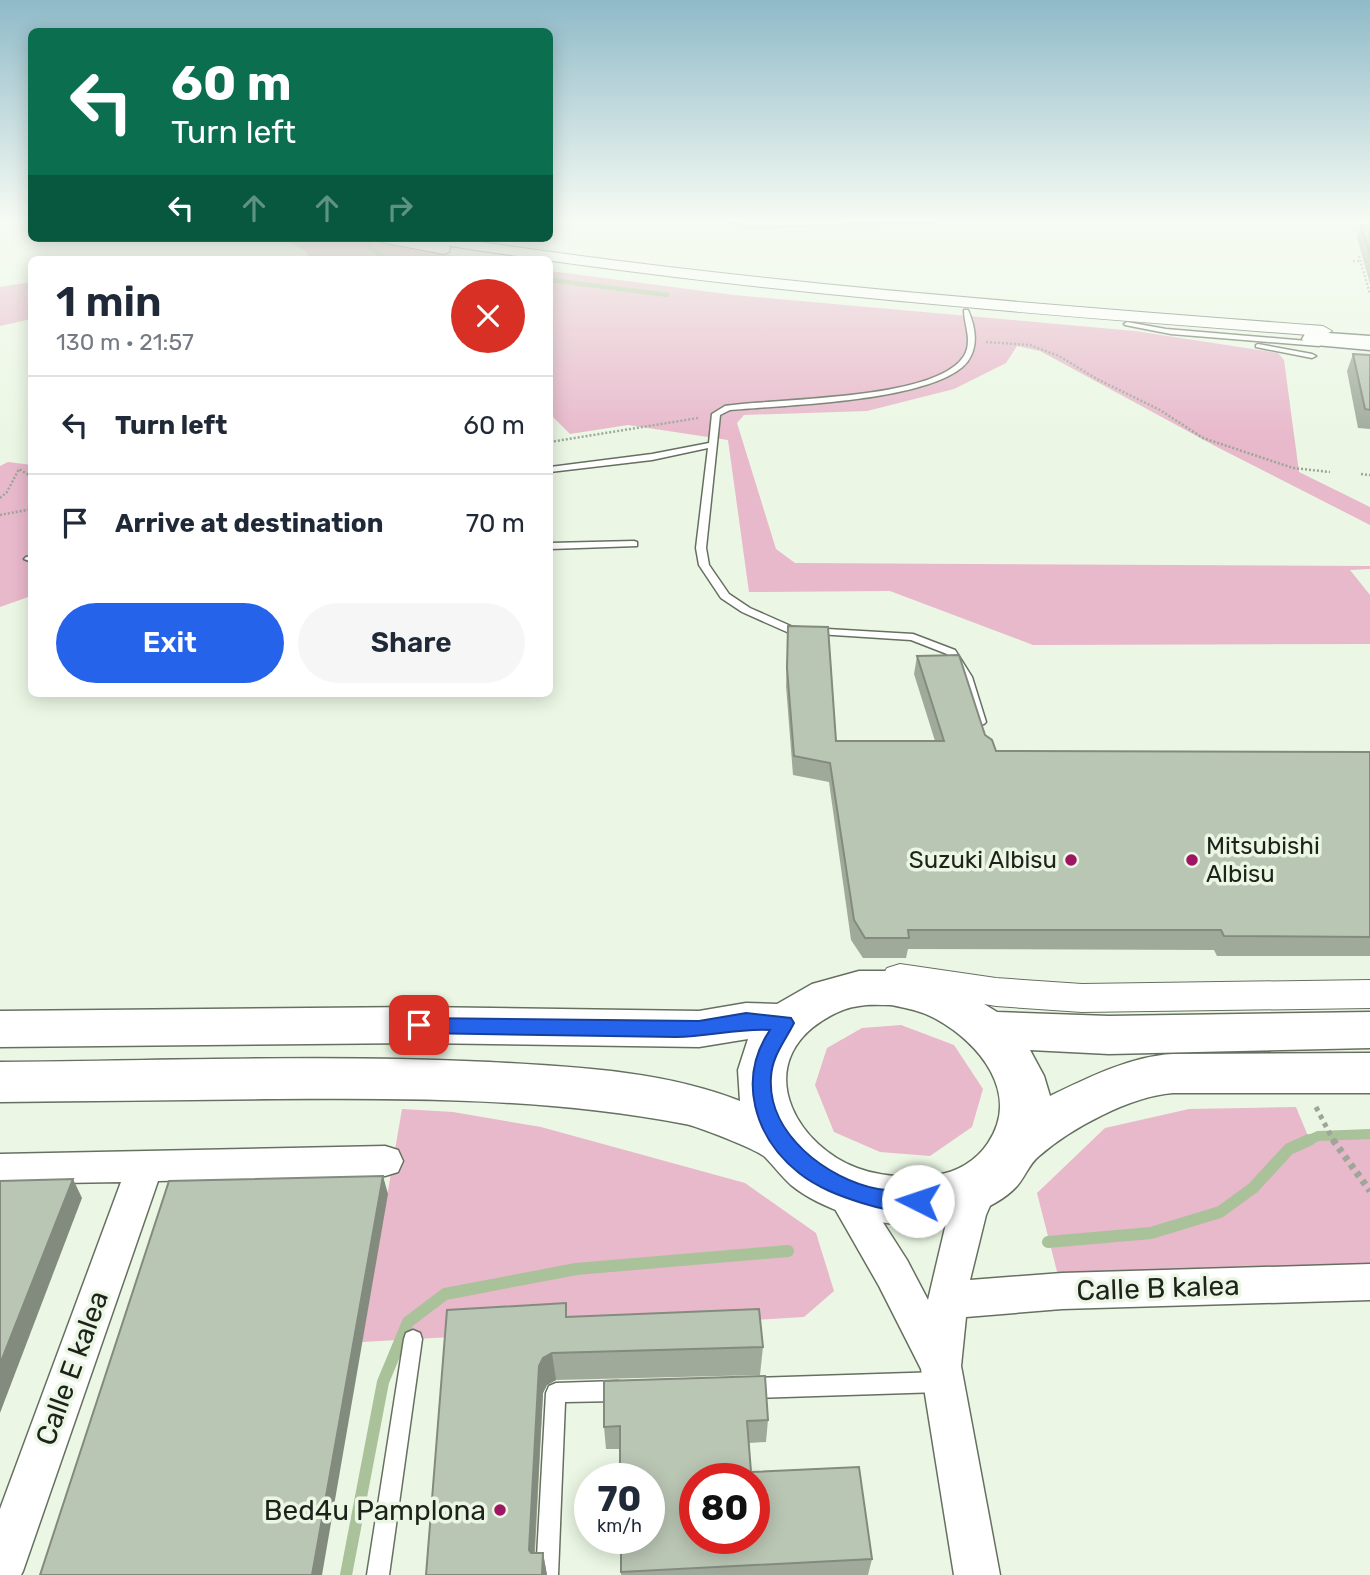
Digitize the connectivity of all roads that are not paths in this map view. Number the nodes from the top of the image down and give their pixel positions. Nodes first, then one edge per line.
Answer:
1 (789, 292) edge
2 (836, 292) edge
3 (967, 307) junction
4 (1127, 324) junction
5 (1166, 331) junction
6 (1370, 335) edge
7 (1316, 342) junction
8 (1370, 345) edge
9 (715, 444) junction
10 (553, 470) edge
11 (634, 544) dead end
12 (553, 546) edge
13 (982, 728) edge
14 (1370, 994) edge
15 (765, 1022) junction
16 (0, 1029) edge
17 (989, 1030) junction
18 (1370, 1030) edge
19 (1370, 1073) edge
20 (0, 1082) edge
21 (781, 1140) junction
22 (1018, 1142) junction
23 (385, 1161) dead end
24 (145, 1166) junction
25 (0, 1169) edge
26 (984, 1179) junction
27 (840, 1186) junction
28 (1370, 1282) edge
29 (947, 1300) junction
30 (413, 1339) dead end
31 (942, 1374) junction
32 (736, 1388) edge
33 (632, 1391) edge
34 (0, 1571) edge
35 (378, 1575) edge
36 (547, 1575) edge
37 (977, 1575) edge

1 - 3 street
2 - 3 street
3 - 4 street
3 - 7 street
3 - 9 lane
4 - 5 lane
4 - 7 street
5 - 7 lane
5 - 8 lane
6 - 7 highway
7 - 8 highway
9 - 10 lane
9 - 13 lane
11 - 12 lane
14 - 15 street
15 - 16 highway
15 - 17 highway
15 - 21 highway
17 - 18 highway
17 - 22 highway
19 - 22 highway
20 - 21 highway
21 - 27 highway
22 - 26 highway
23 - 24 street
24 - 25 street
24 - 34 street, Calle E kalea
26 - 27 highway
26 - 29 street
27 - 31 street
28 - 29 street, Calle B kalea
29 - 31 street
30 - 35 lane
31 - 32 lane
31 - 37 street
33 - 36 lane

